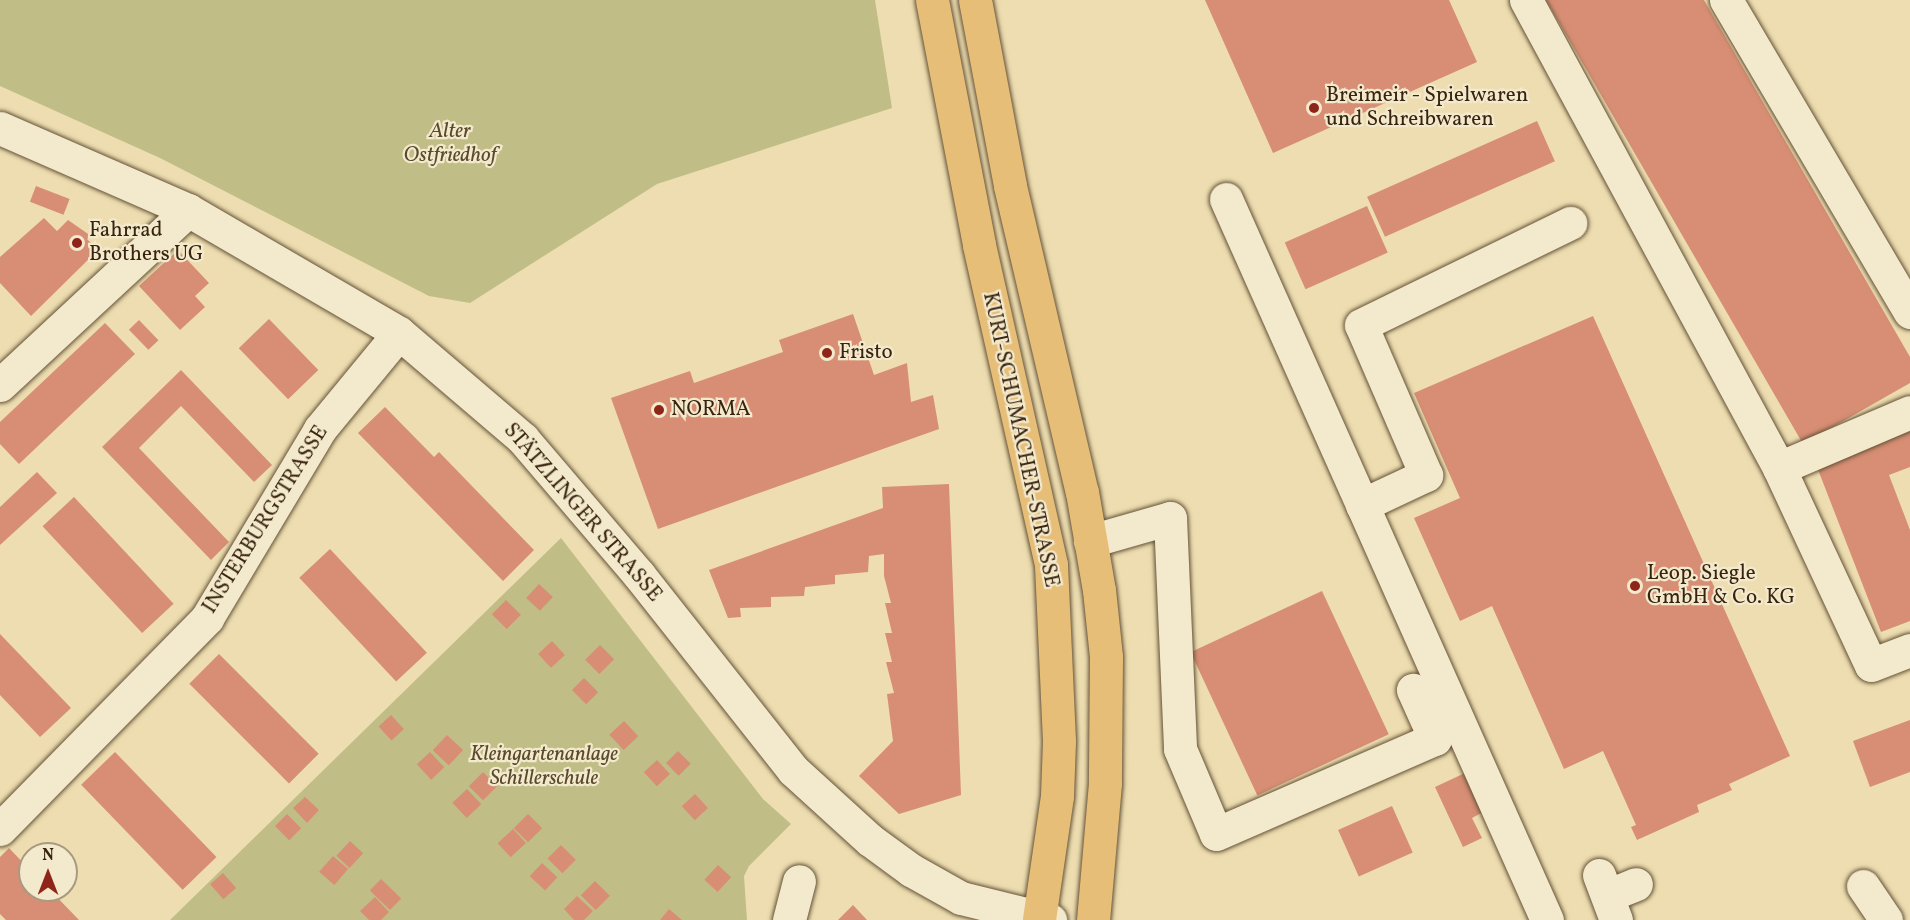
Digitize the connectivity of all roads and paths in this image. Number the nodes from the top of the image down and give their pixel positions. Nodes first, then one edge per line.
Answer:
1 (932, 0) edge
2 (975, 0) edge
3 (1526, 0) edge
4 (1726, 0) edge
5 (0, 128) edge
6 (1227, 199) dead end
7 (188, 210) junction
8 (1570, 223) dead end
9 (1910, 312) edge
10 (399, 333) junction
11 (0, 385) edge
12 (1910, 412) edge
13 (1779, 468) junction
14 (1362, 505) junction
15 (1090, 541) junction
16 (1910, 650) edge
17 (1413, 690) dead end
18 (0, 829) edge
19 (799, 881) dead end
20 (1863, 886) dead end
21 (1910, 912) edge
22 (1043, 919) edge
23 (789, 920) edge
24 (1093, 920) edge
25 (1547, 920) edge
26 (1888, 920) edge

1 - 22 main road, KURT-SCHUMACHER-STRASSE
2 - 15 main road
3 - 13 street
4 - 9 street
5 - 7 street, STÄTZLINGER STRASSE
6 - 14 street
7 - 10 street, STÄTZLINGER STRASSE
7 - 11 street
8 - 14 street
10 - 18 street, INSTERBURGSTRASSE
10 - 22 street, STÄTZLINGER STRASSE
12 - 13 street
13 - 16 street
14 - 25 street
15 - 17 street
15 - 24 main road
19 - 23 street
20 - 26 street
21 - 26 street

